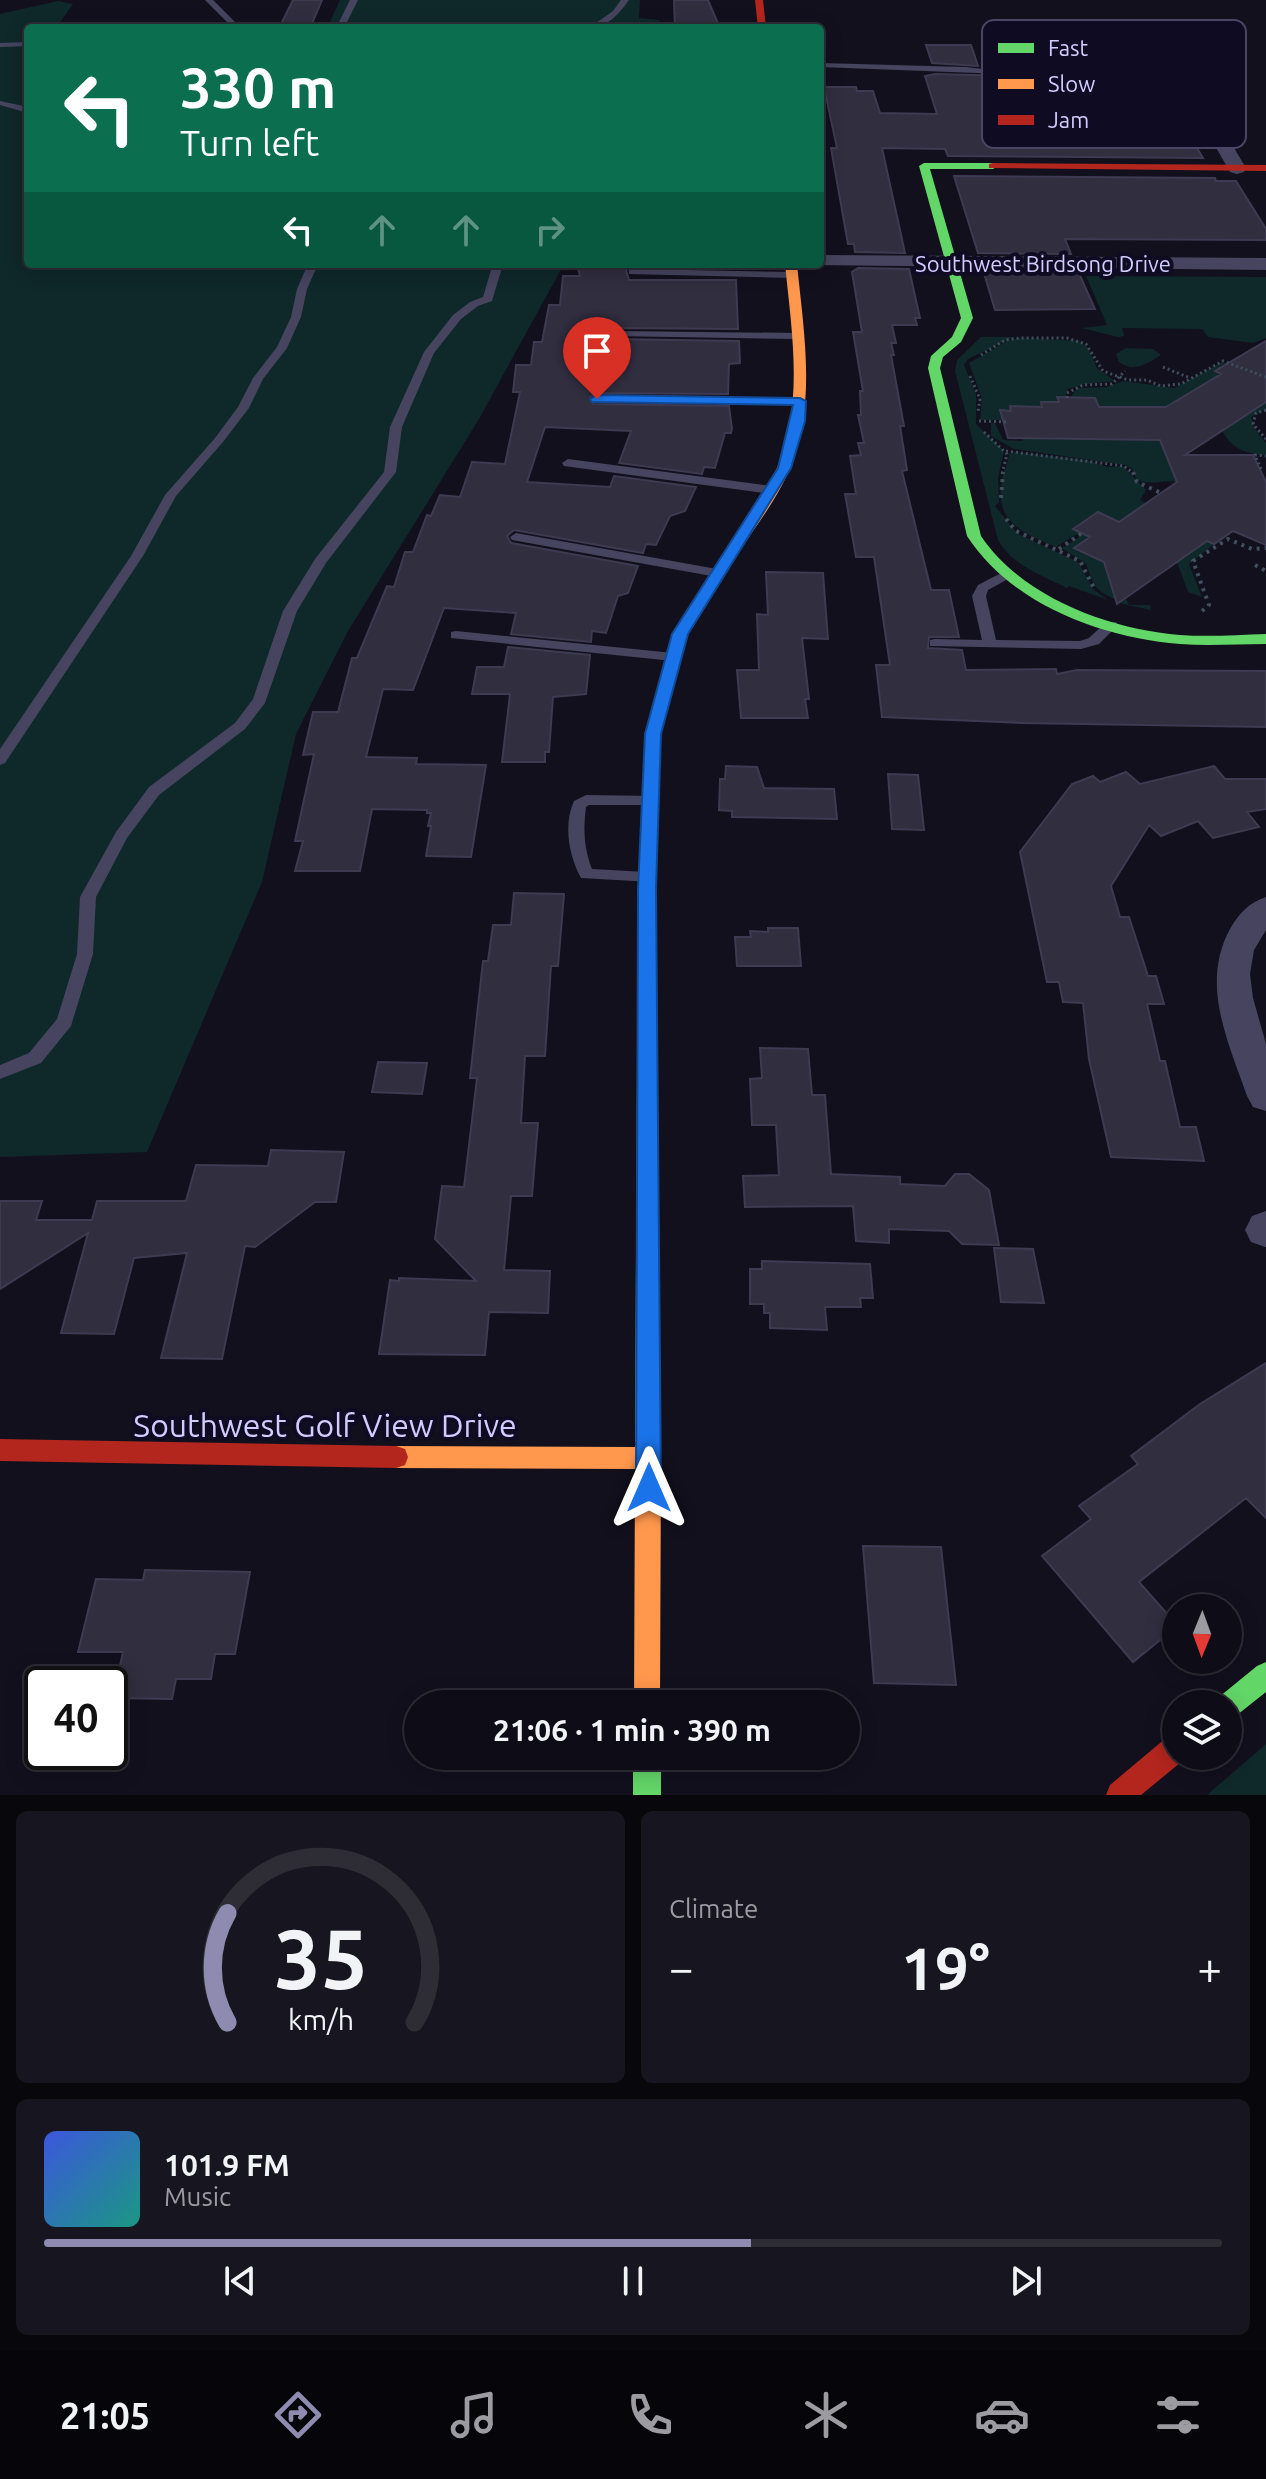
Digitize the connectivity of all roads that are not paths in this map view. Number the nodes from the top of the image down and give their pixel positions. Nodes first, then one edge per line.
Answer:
1 (209, 0) edge
2 (354, 0) edge
3 (625, 0) edge
4 (759, 0) edge
5 (233, 24) edge
6 (342, 24) edge
7 (599, 24) edge
8 (762, 24) edge
9 (24, 44) edge
10 (0, 45) edge
11 (824, 65) edge
12 (982, 71) edge
13 (0, 103) edge
14 (24, 109) edge
15 (1225, 148) edge
16 (1237, 168) junction
17 (1266, 168) edge
18 (824, 261) edge
19 (951, 262) junction
20 (1266, 264) edge
21 (311, 268) edge
22 (498, 268) edge
23 (791, 269) edge
24 (633, 272) dead end
25 (615, 334) dead end
26 (798, 336) junction
27 (597, 399) dead end
28 (800, 401) junction
29 (568, 463) dead end
30 (771, 490) junction
31 (516, 537) dead end
32 (717, 573) junction
33 (1005, 575) junction
34 (1111, 625) junction
35 (456, 635) dead end
36 (1266, 639) edge
37 (935, 643) dead end
38 (990, 644) junction
39 (673, 657) junction
40 (0, 760) edge
41 (650, 800) junction
42 (648, 878) junction
43 (1266, 909) edge
44 (0, 1072) edge
45 (1266, 1096) edge
46 (0, 1450) edge
47 (649, 1458) junction
48 (1266, 1675) edge
49 (647, 1690) edge
50 (1242, 1695) edge
51 (1162, 1760) edge
52 (647, 1770) edge
53 (647, 1795) edge
54 (1120, 1795) edge

1 - 5 lane
2 - 6 lane
3 - 7 lane
4 - 8 street
9 - 10 lane
11 - 12 lane
13 - 14 lane
15 - 16 street
16 - 17 street
16 - 19 street
18 - 19 street, Southwest Birdsong Drive
19 - 20 street, Southwest Birdsong Drive
19 - 33 street
21 - 40 lane
22 - 44 lane
23 - 24 lane
23 - 26 street
25 - 26 lane
26 - 28 street
27 - 28 lane
28 - 30 street
29 - 30 lane
30 - 32 street
31 - 32 lane
32 - 39 street
33 - 34 street
33 - 38 lane
34 - 36 street
34 - 38 lane
35 - 39 lane
37 - 38 lane
39 - 41 street
41 - 42 street
41 - 42 lane
42 - 47 street
43 - 45 street
46 - 47 street, Southwest Golf View Drive
47 - 49 street
48 - 50 street
51 - 54 street
52 - 53 street

